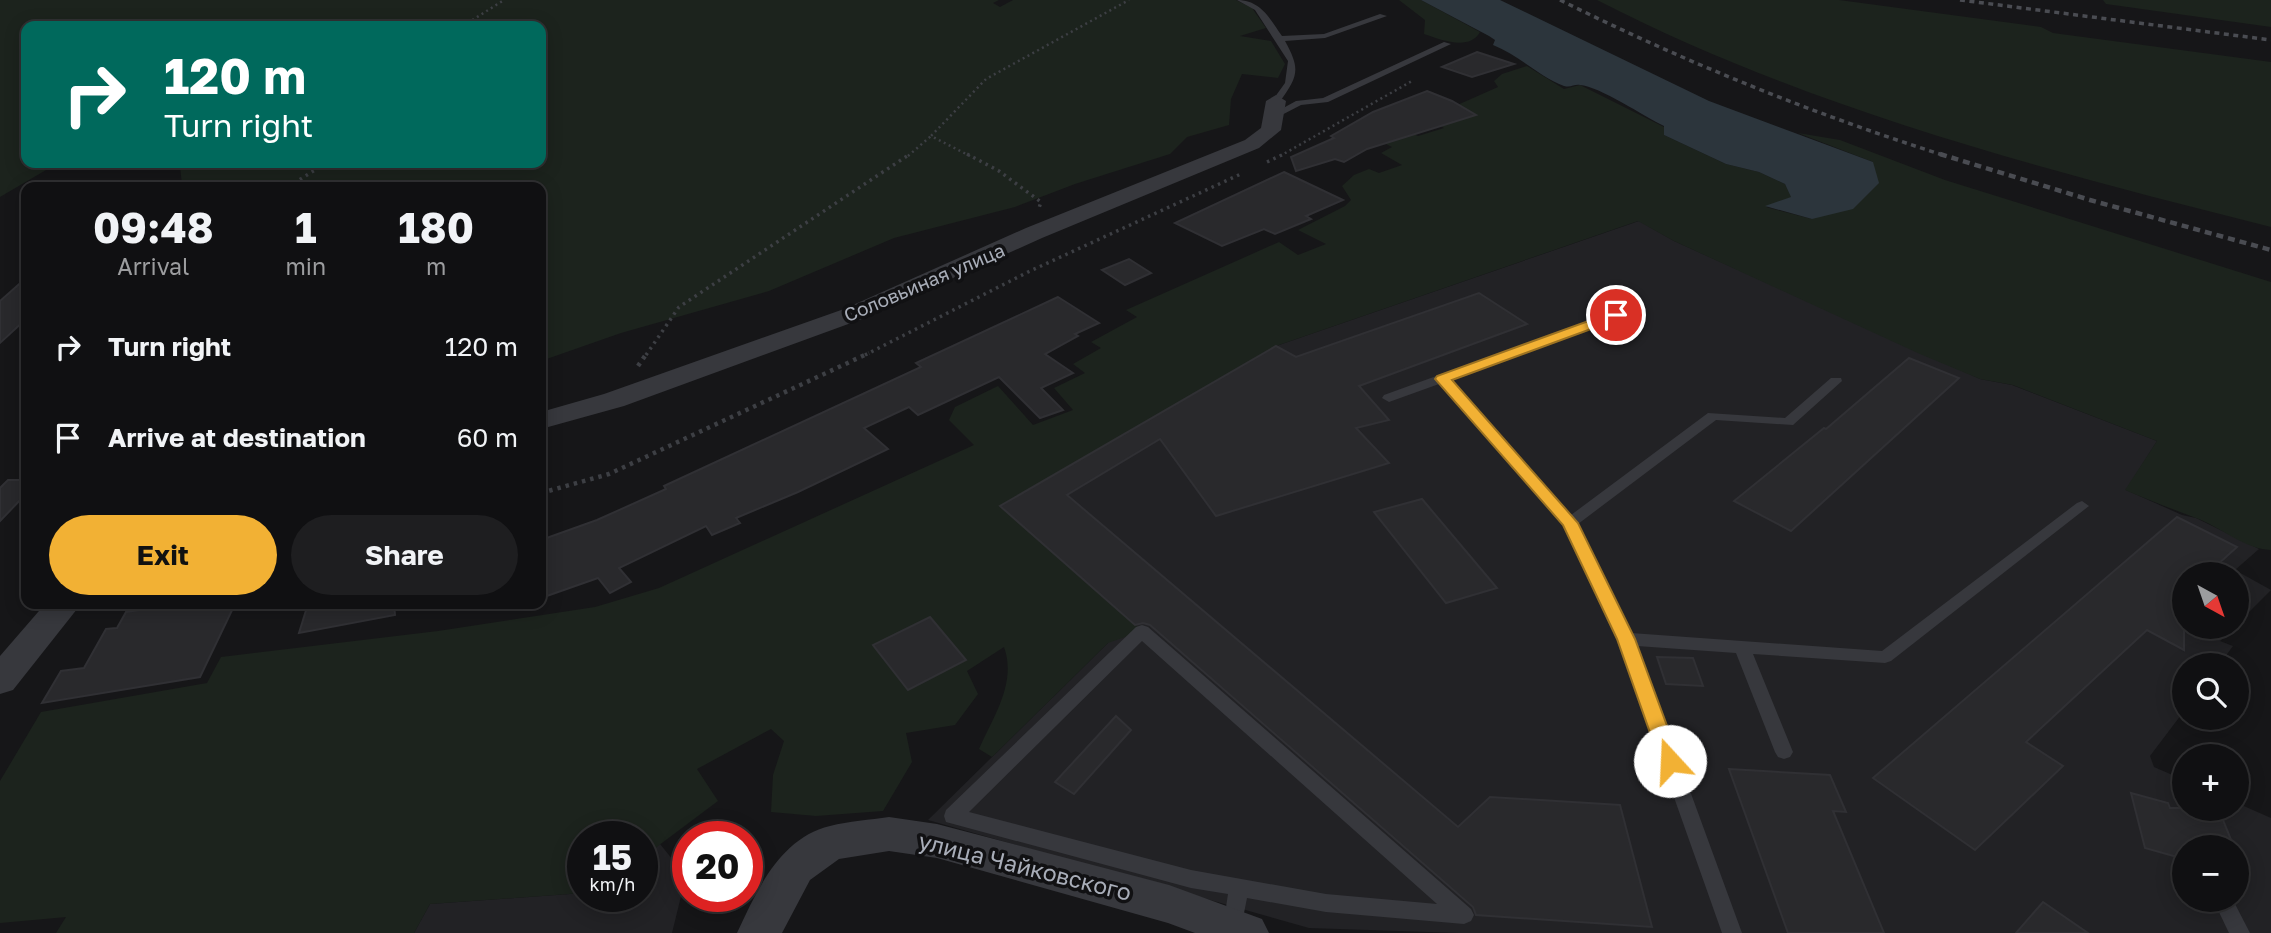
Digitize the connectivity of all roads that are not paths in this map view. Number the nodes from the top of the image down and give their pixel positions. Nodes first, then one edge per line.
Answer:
1 (1241, 0) edge
2 (1383, 16) dead end
3 (1280, 39) junction
4 (1447, 44) dead end
5 (1274, 109) junction
6 (1616, 315) dead end
7 (1442, 379) junction
8 (1836, 381) dead end
9 (1389, 398) dead end
10 (546, 420) edge
11 (2082, 506) dead end
12 (1570, 523) junction
13 (60, 609) edge
14 (1626, 639) junction
15 (1742, 649) junction
16 (2, 675) edge
17 (1784, 752) dead end
18 (1238, 887) junction
19 (2229, 912) edge
20 (1240, 930) edge
21 (759, 933) edge
22 (1732, 933) edge
23 (2240, 933) edge

1 - 3 lane
2 - 3 lane
3 - 5 lane
4 - 5 lane
5 - 10 street, Соловьиная улица
6 - 7 lane
7 - 9 lane
7 - 12 lane
8 - 12 lane
11 - 15 lane
12 - 14 lane
13 - 16 street
14 - 15 lane
14 - 22 lane
15 - 17 lane
18 - 18 lane
18 - 20 lane
19 - 23 lane
20 - 21 street, улица Чайковского

